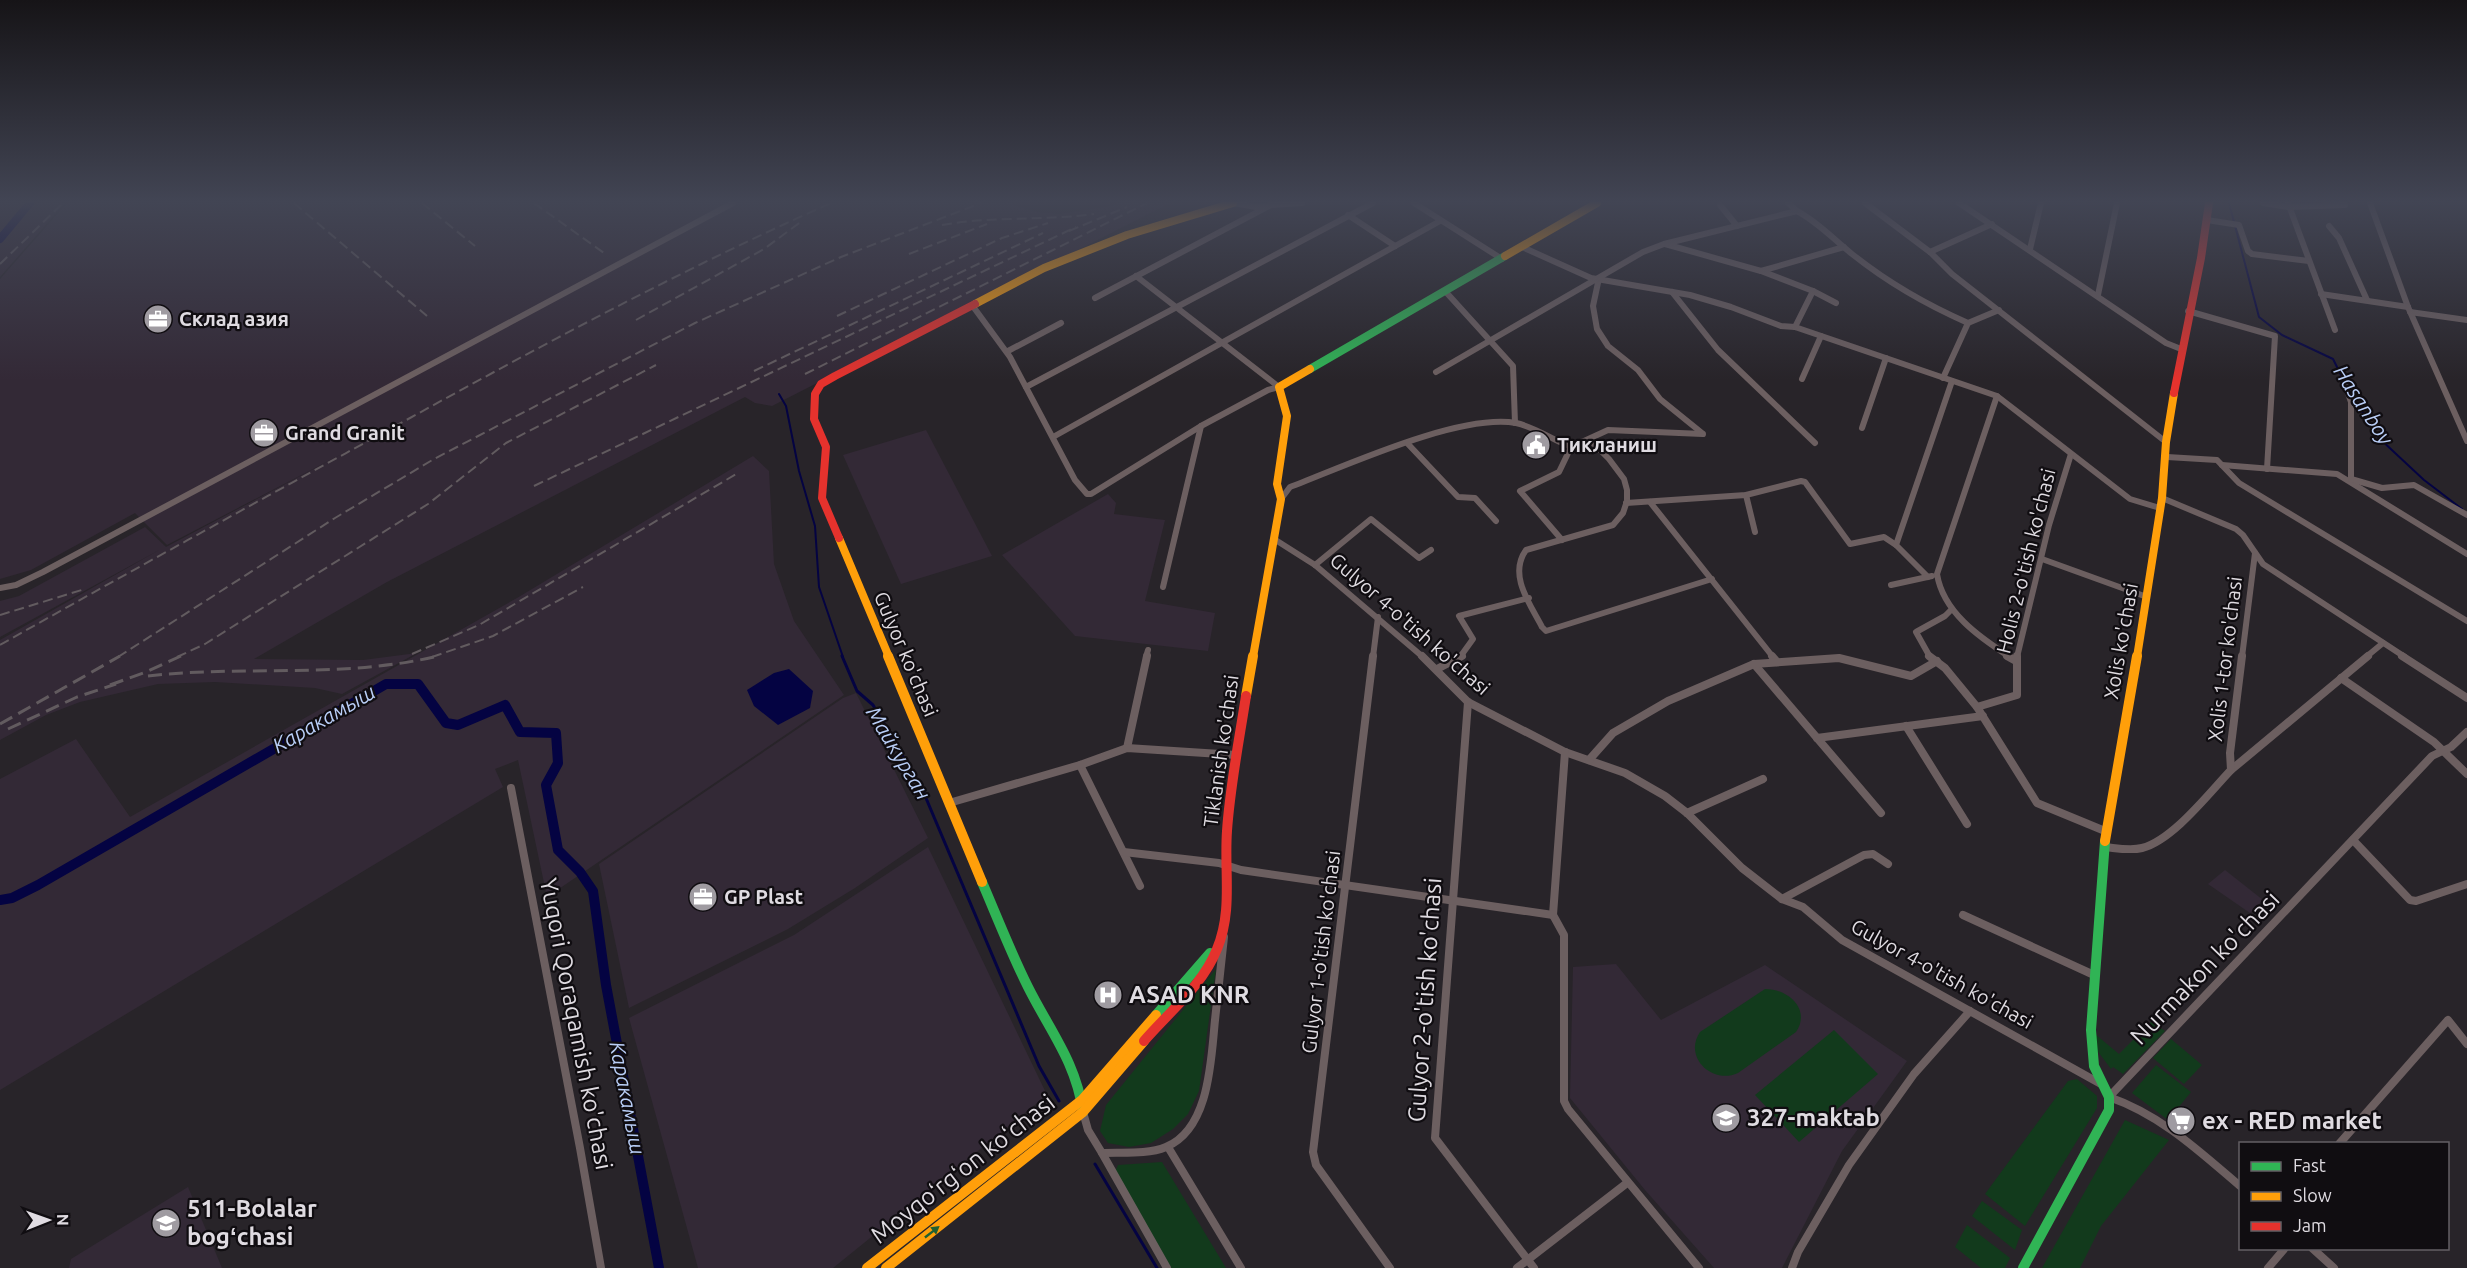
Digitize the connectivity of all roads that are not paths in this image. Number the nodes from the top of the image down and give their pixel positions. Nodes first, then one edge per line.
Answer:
1 (622, 262) edge
2 (1059, 262) edge
3 (1162, 262) edge
4 (1258, 262) edge
5 (1366, 262) edge
6 (1496, 262) edge
7 (1556, 262) edge
8 (1626, 262) edge
9 (1727, 262) edge
10 (1794, 262) edge
11 (1865, 262) edge
12 (1940, 262) edge
13 (2049, 262) edge
14 (2105, 262) edge
15 (2200, 262) edge
16 (2309, 262) edge
17 (2350, 262) edge
18 (2392, 262) edge
19 (1761, 272) junction
20 (1136, 276) junction
21 (1599, 278) junction
22 (1446, 291) junction
23 (1813, 291) junction
24 (1672, 292) junction
25 (2321, 294) junction
26 (2098, 295) junction
27 (1095, 297) dead end
28 (2367, 300) junction
29 (1836, 303) dead end
30 (972, 305) junction
31 (1175, 306) junction
32 (2409, 309) junction
33 (1999, 310) junction
34 (2188, 312) junction
35 (2467, 320) edge
36 (1061, 323) dead end
37 (1968, 323) junction
38 (1795, 327) junction
39 (2335, 330) dead end
40 (1821, 336) junction
41 (1492, 340) junction
42 (1222, 343) junction
43 (2181, 349) junction
44 (1008, 351) junction
45 (1886, 358) junction
46 (1437, 372) dead end
47 (1943, 378) junction
48 (1802, 379) dead end
49 (1952, 381) junction
50 (2344, 382) dead end
51 (1026, 387) junction
52 (1279, 387) junction
53 (1997, 396) junction
54 (1515, 423) junction
55 (1201, 426) junction
56 (1862, 428) dead end
57 (1053, 437) junction
58 (1590, 440) junction
59 (2467, 441) edge
60 (2166, 442) junction
61 (1815, 443) dead end
62 (1408, 444) junction
63 (1571, 447) junction
64 (2071, 454) junction
65 (2166, 457) junction
66 (2222, 465) junction
67 (2267, 469) junction
68 (2351, 481) junction
69 (1746, 495) junction
70 (1281, 499) junction
71 (1650, 501) junction
72 (1626, 503) junction
73 (2161, 503) junction
74 (2467, 515) edge
75 (1496, 521) dead end
76 (1755, 532) dead end
77 (1274, 539) junction
78 (1562, 540) junction
79 (1896, 544) junction
80 (1431, 550) dead end
81 (2255, 553) junction
82 (2467, 554) edge
83 (2042, 559) junction
84 (1315, 566) junction
85 (1937, 574) junction
86 (1928, 577) junction
87 (1712, 579) junction
88 (1891, 585) dead end
89 (1163, 587) dead end
90 (0, 588) edge
91 (2147, 597) junction
92 (1529, 598) junction
93 (1951, 610) junction
94 (1378, 617) junction
95 (2467, 621) edge
96 (2383, 643) junction
97 (1148, 650) dead end
98 (1937, 661) junction
99 (2016, 661) junction
100 (1777, 662) junction
101 (1754, 664) junction
102 (1437, 669) junction
103 (2341, 678) junction
104 (2467, 698) edge
105 (1468, 702) junction
106 (1977, 707) junction
107 (1983, 716) junction
108 (1906, 726) junction
109 (2467, 732) edge
110 (1817, 738) junction
111 (1126, 748) junction
112 (2442, 749) junction
113 (1565, 752) junction
114 (1236, 755) junction
115 (1588, 760) junction
116 (1080, 765) junction
117 (2231, 770) junction
118 (2467, 774) edge
119 (1763, 779) dead end
120 (511, 788) dead end
121 (949, 803) junction
122 (1688, 813) junction
123 (1881, 813) dead end
124 (1967, 824) dead end
125 (2105, 831) junction
126 (2353, 840) junction
127 (2104, 847) junction
128 (1124, 852) junction
129 (1888, 864) dead end
130 (1228, 866) junction
131 (1346, 884) junction
132 (2467, 884) edge
133 (1140, 886) dead end
134 (1782, 899) junction
135 (1452, 900) junction
136 (1553, 915) junction
137 (1964, 915) dead end
138 (1224, 930) junction
139 (1220, 942) junction
140 (2094, 975) junction
141 (1970, 1011) junction
142 (2467, 1044) edge
143 (2103, 1085) junction
144 (2109, 1096) junction
145 (1082, 1101) junction
146 (1083, 1112) junction
147 (2340, 1142) edge
148 (1167, 1147) junction
149 (1102, 1153) junction
150 (1627, 1183) junction
151 (2239, 1184) edge
152 (2282, 1250) edge
153 (2314, 1250) edge
154 (1527, 1259) junction
155 (601, 1268) edge
156 (867, 1268) edge
157 (886, 1268) edge
158 (1167, 1268) edge
159 (1241, 1268) edge
160 (1390, 1268) edge
161 (1516, 1268) edge
162 (1534, 1268) edge
163 (1700, 1268) edge
164 (1792, 1268) edge
165 (2023, 1268) edge
166 (2268, 1268) edge
167 (2334, 1268) edge

1 - 90 street
2 - 30 street, Gulyor ko'chasi
3 - 20 street
4 - 31 street
5 - 42 street
6 - 22 street
7 - 21 street
8 - 21 street
9 - 19 street
10 - 19 street
11 - 37 street
12 - 33 street
13 - 26 street
14 - 26 street
15 - 34 street, Xolis ko'chasi
16 - 25 street
17 - 28 street
18 - 32 street
19 - 23 street
20 - 27 street
20 - 31 street
21 - 24 street
21 - 41 street
21 - 58 street
22 - 41 street
22 - 52 street
23 - 29 street
23 - 38 street
24 - 38 street
24 - 61 street
25 - 28 street
25 - 39 street
26 - 43 street
28 - 32 street
30 - 44 street
30 - 121 street, Gulyor ko'chasi
31 - 42 street
31 - 51 street
32 - 35 street
32 - 59 street
33 - 37 street
33 - 60 street
34 - 43 street, Xolis ko'chasi
34 - 67 street
36 - 44 street
37 - 47 street
38 - 40 street
40 - 45 street
40 - 48 street
41 - 46 street
41 - 54 street
42 - 52 street
42 - 57 street
43 - 60 street, Xolis ko'chasi
44 - 51 street
45 - 47 street
45 - 56 street
47 - 49 street
49 - 53 street
49 - 79 street
50 - 68 street
51 - 57 street
52 - 55 street
52 - 70 street, Tiklanish ko'chasi
53 - 64 street
53 - 85 street
54 - 62 street
54 - 63 street
55 - 57 street
55 - 89 street
58 - 63 street
58 - 72 street
60 - 65 street, Xolis ko'chasi
62 - 70 street
62 - 75 street
63 - 78 street
64 - 73 street
64 - 83 street, Holis 2-o'tish ko'chasi
65 - 66 street
65 - 73 street, Xolis ko'chasi
66 - 67 street
66 - 95 street
67 - 68 street
68 - 74 street
68 - 82 street
69 - 71 street
69 - 76 street
69 - 79 street
70 - 77 street, Tiklanish ko'chasi
71 - 72 street
71 - 87 street
72 - 78 street
73 - 81 street
73 - 91 street, Xolis ko'chasi
77 - 84 street, Gulyor 4-o'tish ko'chasi
77 - 114 street, Tiklanish ko'chasi
78 - 92 street
79 - 86 street
80 - 84 street
81 - 96 street
81 - 117 street, Xolis 1-tor ko'chasi
83 - 91 street
83 - 99 street, Holis 2-o'tish ko'chasi
84 - 94 street, Gulyor 4-o'tish ko'chasi
85 - 86 street
85 - 93 street
86 - 88 street
87 - 92 street
87 - 100 street
91 - 125 street, Xolis ko'chasi
92 - 102 street
93 - 98 street
93 - 99 street
94 - 102 street, Gulyor 4-o'tish ko'chasi
94 - 131 street, Gulyor 1-o'tish ko'chasi
96 - 103 street, Xolis 1-tor ko'chasi
96 - 104 street
97 - 111 street
98 - 100 street
98 - 106 street
99 - 106 street, Holis 2-o'tish ko'chasi
100 - 101 street
101 - 110 street
101 - 115 street
102 - 105 street, Gulyor 4-o'tish ko'chasi
103 - 112 street
103 - 117 street, Xolis 1-tor ko'chasi
105 - 113 street, Gulyor 4-o'tish ko'chasi
105 - 135 street, Gulyor 2-o'tish ko'chasi
106 - 107 street
107 - 108 street
107 - 125 street
108 - 110 street
108 - 124 street
109 - 112 street, Nurmakon ko'chasi
110 - 123 street
111 - 114 street
111 - 116 street
112 - 118 street
112 - 126 street, Nurmakon ko'chasi
113 - 115 street, Gulyor 4-o'tish ko'chasi
113 - 136 street
114 - 130 street, Tiklanish ko'chasi
115 - 122 street, Gulyor 4-o'tish ko'chasi
116 - 121 street
116 - 128 street
117 - 127 street, Xolis 1-tor ko'chasi
119 - 122 street
120 - 155 street, Yuqori Qoraqamish ko'chasi
121 - 145 street, Gulyor ko'chasi
122 - 134 street, Gulyor 4-o'tish ko'chasi
125 - 127 street, Xolis ko'chasi
126 - 132 street
126 - 144 street, Nurmakon ko'chasi
127 - 140 street, Xolis ko'chasi
128 - 130 street
128 - 133 street
129 - 134 street
130 - 131 street
130 - 138 street, Tiklanish ko'chasi
131 - 135 street
131 - 160 street, Gulyor 1-o'tish ko'chasi
134 - 141 street, Gulyor 4-o'tish ko'chasi
135 - 136 street
135 - 154 street, Gulyor 2-o'tish ko'chasi
136 - 150 street
137 - 140 street
138 - 139 street
138 - 148 street, Tiklanish ko'chasi
139 - 145 street, Moyqoʻrgʻon koʻchasi
139 - 146 street, Moyqoʻrgʻon koʻchasi
140 - 143 street, Xolis ko'chasi
141 - 143 street, Gulyor 4-o'tish ko'chasi
141 - 164 street
142 - 147 street
143 - 144 street, Xolis ko'chasi
144 - 151 street
144 - 165 street
145 - 146 street, Gulyor ko'chasi
145 - 156 street, Moyqoʻrgʻon koʻchasi
146 - 149 street, Gulyor ko'chasi
157 -> 146 street, Moyqoʻrgʻon koʻchasi
148 - 149 street
148 - 159 street
149 - 158 street, Gulyor ko'chasi
150 - 154 street
150 - 163 street
152 - 166 street
153 - 167 street
154 - 161 street
154 - 162 street, Gulyor 2-o'tish ko'chasi

